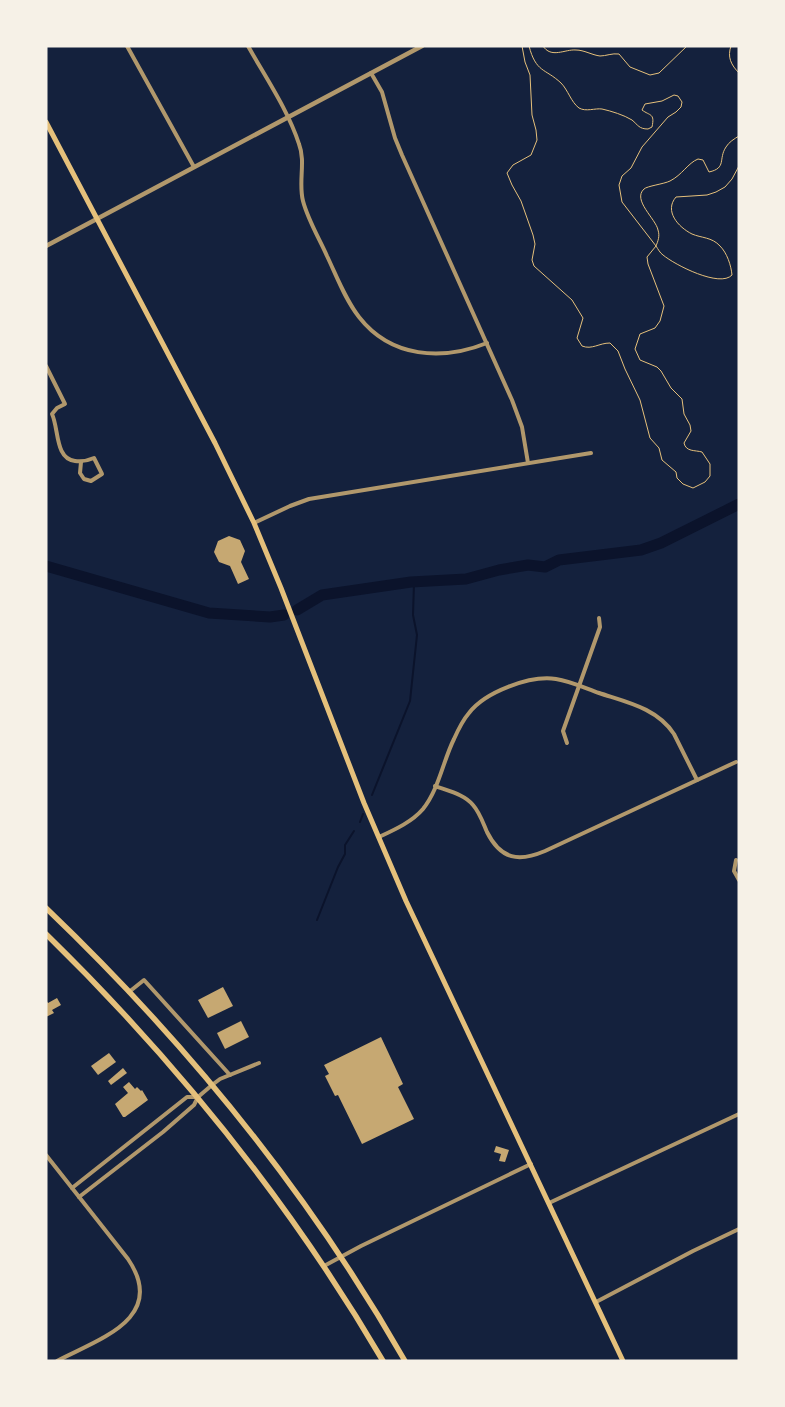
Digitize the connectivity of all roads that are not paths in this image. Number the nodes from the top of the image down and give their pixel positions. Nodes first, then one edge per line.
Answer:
1 (128, 46) edge
2 (248, 46) edge
3 (422, 46) edge
4 (371, 73) junction
5 (287, 117) junction
6 (46, 122) edge
7 (194, 167) junction
8 (97, 219) junction
9 (46, 246) edge
10 (487, 343) junction
11 (46, 366) edge
12 (591, 453) dead end
13 (81, 462) junction
14 (528, 463) junction
15 (254, 523) junction
16 (600, 618) dead end
17 (579, 686) junction
18 (567, 743) dead end
19 (736, 762) dead end
20 (697, 780) junction
21 (435, 786) junction
22 (379, 838) junction
23 (736, 860) dead end
24 (739, 880) edge
25 (46, 908) edge
26 (46, 934) edge
27 (130, 992) junction
28 (259, 1064) dead end
29 (230, 1075) junction
30 (212, 1085) junction
31 (198, 1097) junction
32 (739, 1114) edge
33 (46, 1155) edge
34 (531, 1164) junction
35 (72, 1188) junction
36 (79, 1197) junction
37 (549, 1203) junction
38 (739, 1229) edge
39 (341, 1257) junction
40 (324, 1266) junction
41 (596, 1302) junction
42 (57, 1361) edge
43 (383, 1361) edge
44 (405, 1361) edge
45 (623, 1361) edge

1 - 7 street
2 - 5 street
3 - 4 street
4 - 5 street
4 - 10 street
5 - 7 street
5 - 10 street
6 - 8 main road
7 - 8 street
8 - 9 street
8 - 15 main road
10 - 14 street
11 - 13 street
12 - 14 street
13 - 13 street
14 - 15 street
15 - 22 main road
16 - 17 street
17 - 18 street
17 - 20 street
17 - 21 street
19 - 20 street
20 - 21 street
21 - 22 street
22 - 34 main road
23 - 24 street
25 - 27 highway
26 - 31 highway
27 - 29 street
27 - 30 highway
28 - 29 street
29 - 30 street
30 - 31 street
30 - 39 highway
31 - 35 street
31 - 36 street
31 - 40 highway
32 - 37 street
33 - 35 street
34 - 37 main road
34 - 39 street
35 - 36 street
36 - 42 street
37 - 41 main road
38 - 41 street
39 - 40 street
39 - 44 highway
40 - 43 highway
41 - 45 main road

